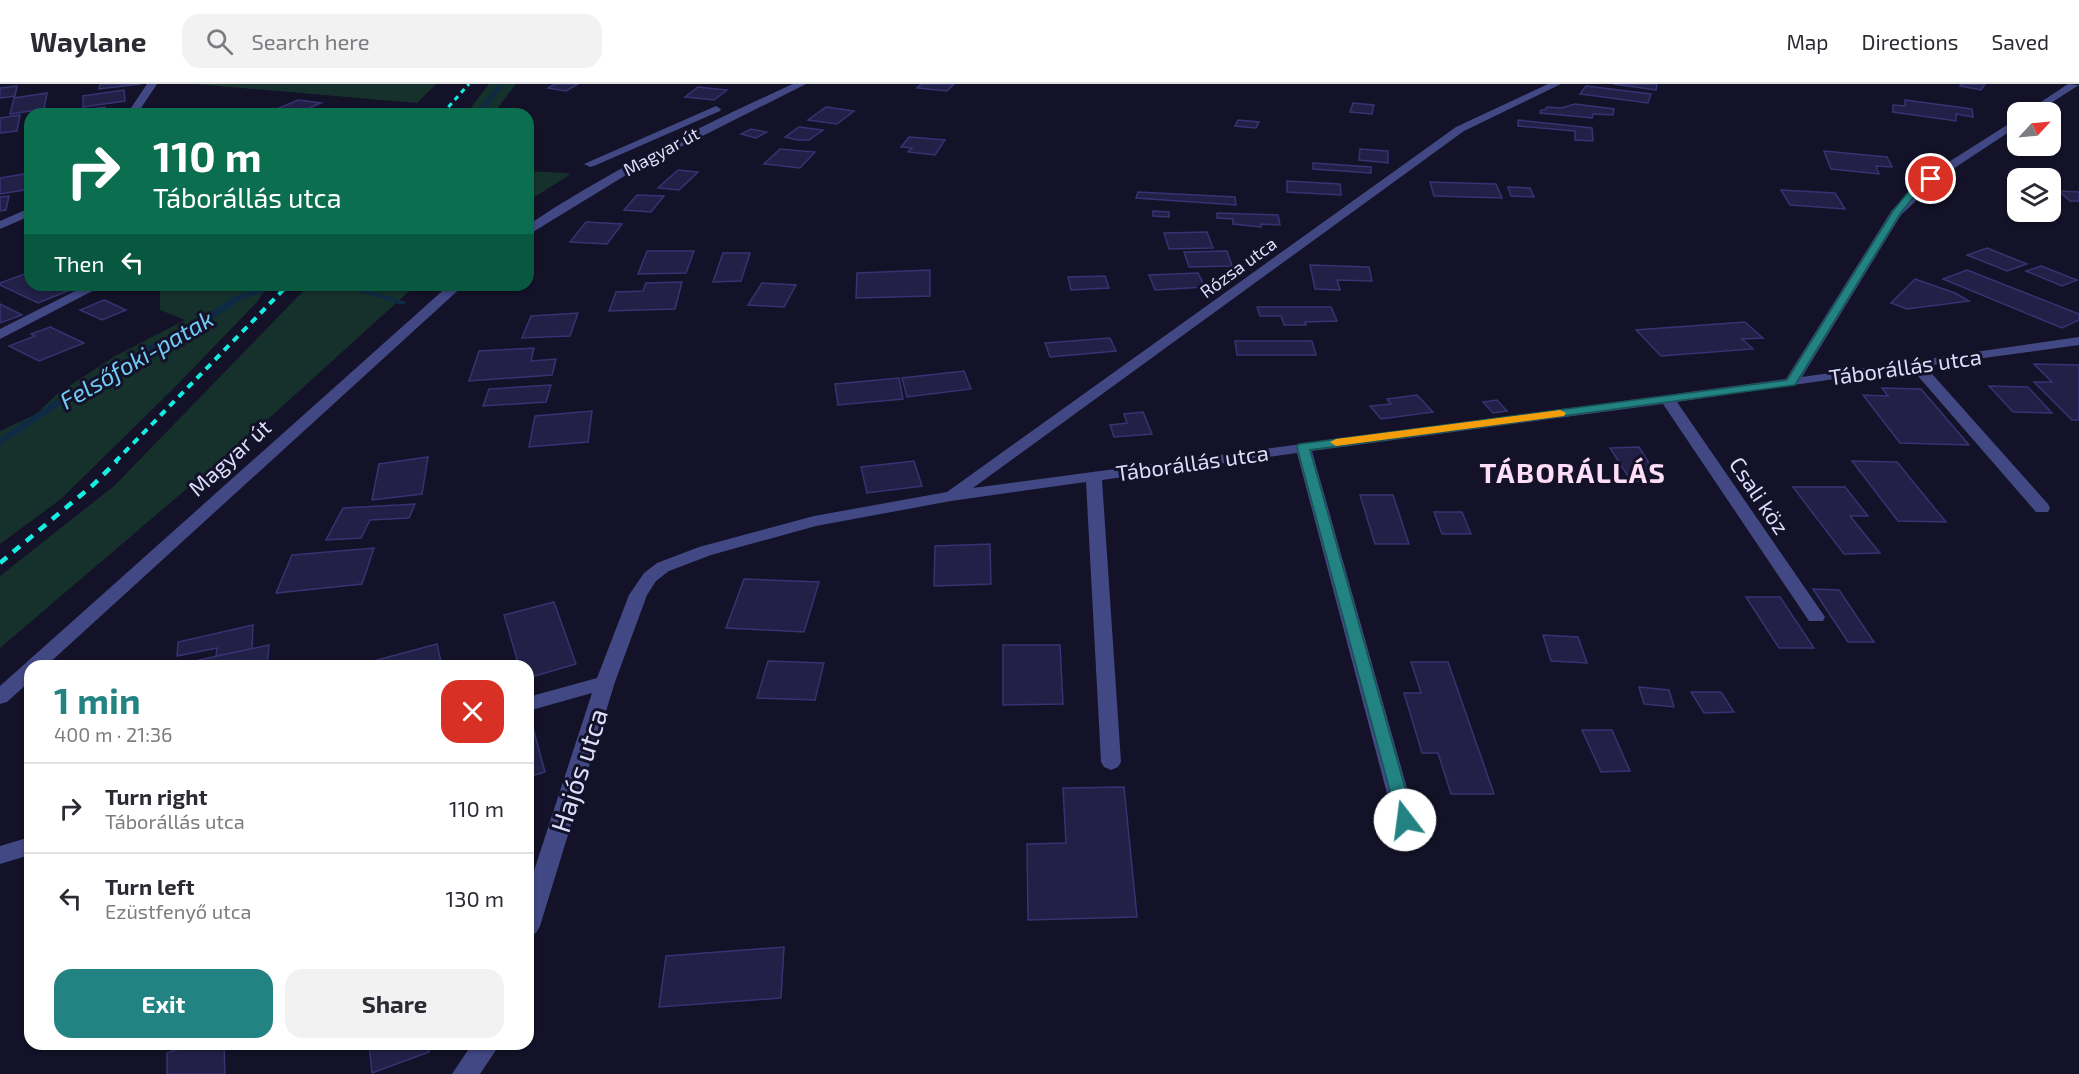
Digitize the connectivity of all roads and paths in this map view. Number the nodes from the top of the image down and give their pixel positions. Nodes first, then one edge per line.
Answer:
1 (152, 84) edge
2 (801, 84) edge
3 (1556, 84) edge
4 (2061, 84) edge
5 (2075, 86) edge
6 (2048, 102) edge
7 (724, 106) dead end
8 (136, 108) edge
9 (2007, 128) edge
10 (590, 164) dead end
11 (24, 215) edge
12 (0, 225) edge
13 (534, 227) edge
14 (85, 291) edge
15 (450, 291) edge
16 (0, 335) edge
17 (2079, 341) edge
18 (1914, 363) junction
19 (1791, 383) junction
20 (1667, 399) junction
21 (1303, 447) junction
22 (1094, 475) junction
23 (951, 496) junction
24 (2042, 508) dead end
25 (1816, 617) dead end
26 (41, 660) edge
27 (24, 675) edge
28 (605, 682) junction
29 (0, 697) edge
30 (534, 702) edge
31 (1111, 762) dead end
32 (1405, 820) dead end
33 (24, 848) edge
34 (0, 855) edge
35 (534, 907) edge
36 (483, 1050) edge
37 (465, 1074) edge

1 - 8 street
2 - 13 street, Magyar út
3 - 23 street, Rózsa utca
4 - 5 street
5 - 6 street
7 - 10 street
9 - 19 street
11 - 12 street
14 - 16 street
15 - 26 street, Magyar út
17 - 18 street, Táborállás utca
18 - 19 street, Táborállás utca
18 - 24 street
19 - 20 street, Táborállás utca
20 - 21 street, Táborállás utca
20 - 25 street, Csali köz
21 - 22 street, Táborállás utca
21 - 32 street
22 - 23 street, Táborállás utca
22 - 31 street
23 - 28 street, Táborállás utca
27 - 29 street
28 - 30 street
28 - 35 street, Hajós utca
33 - 34 street
36 - 37 street

